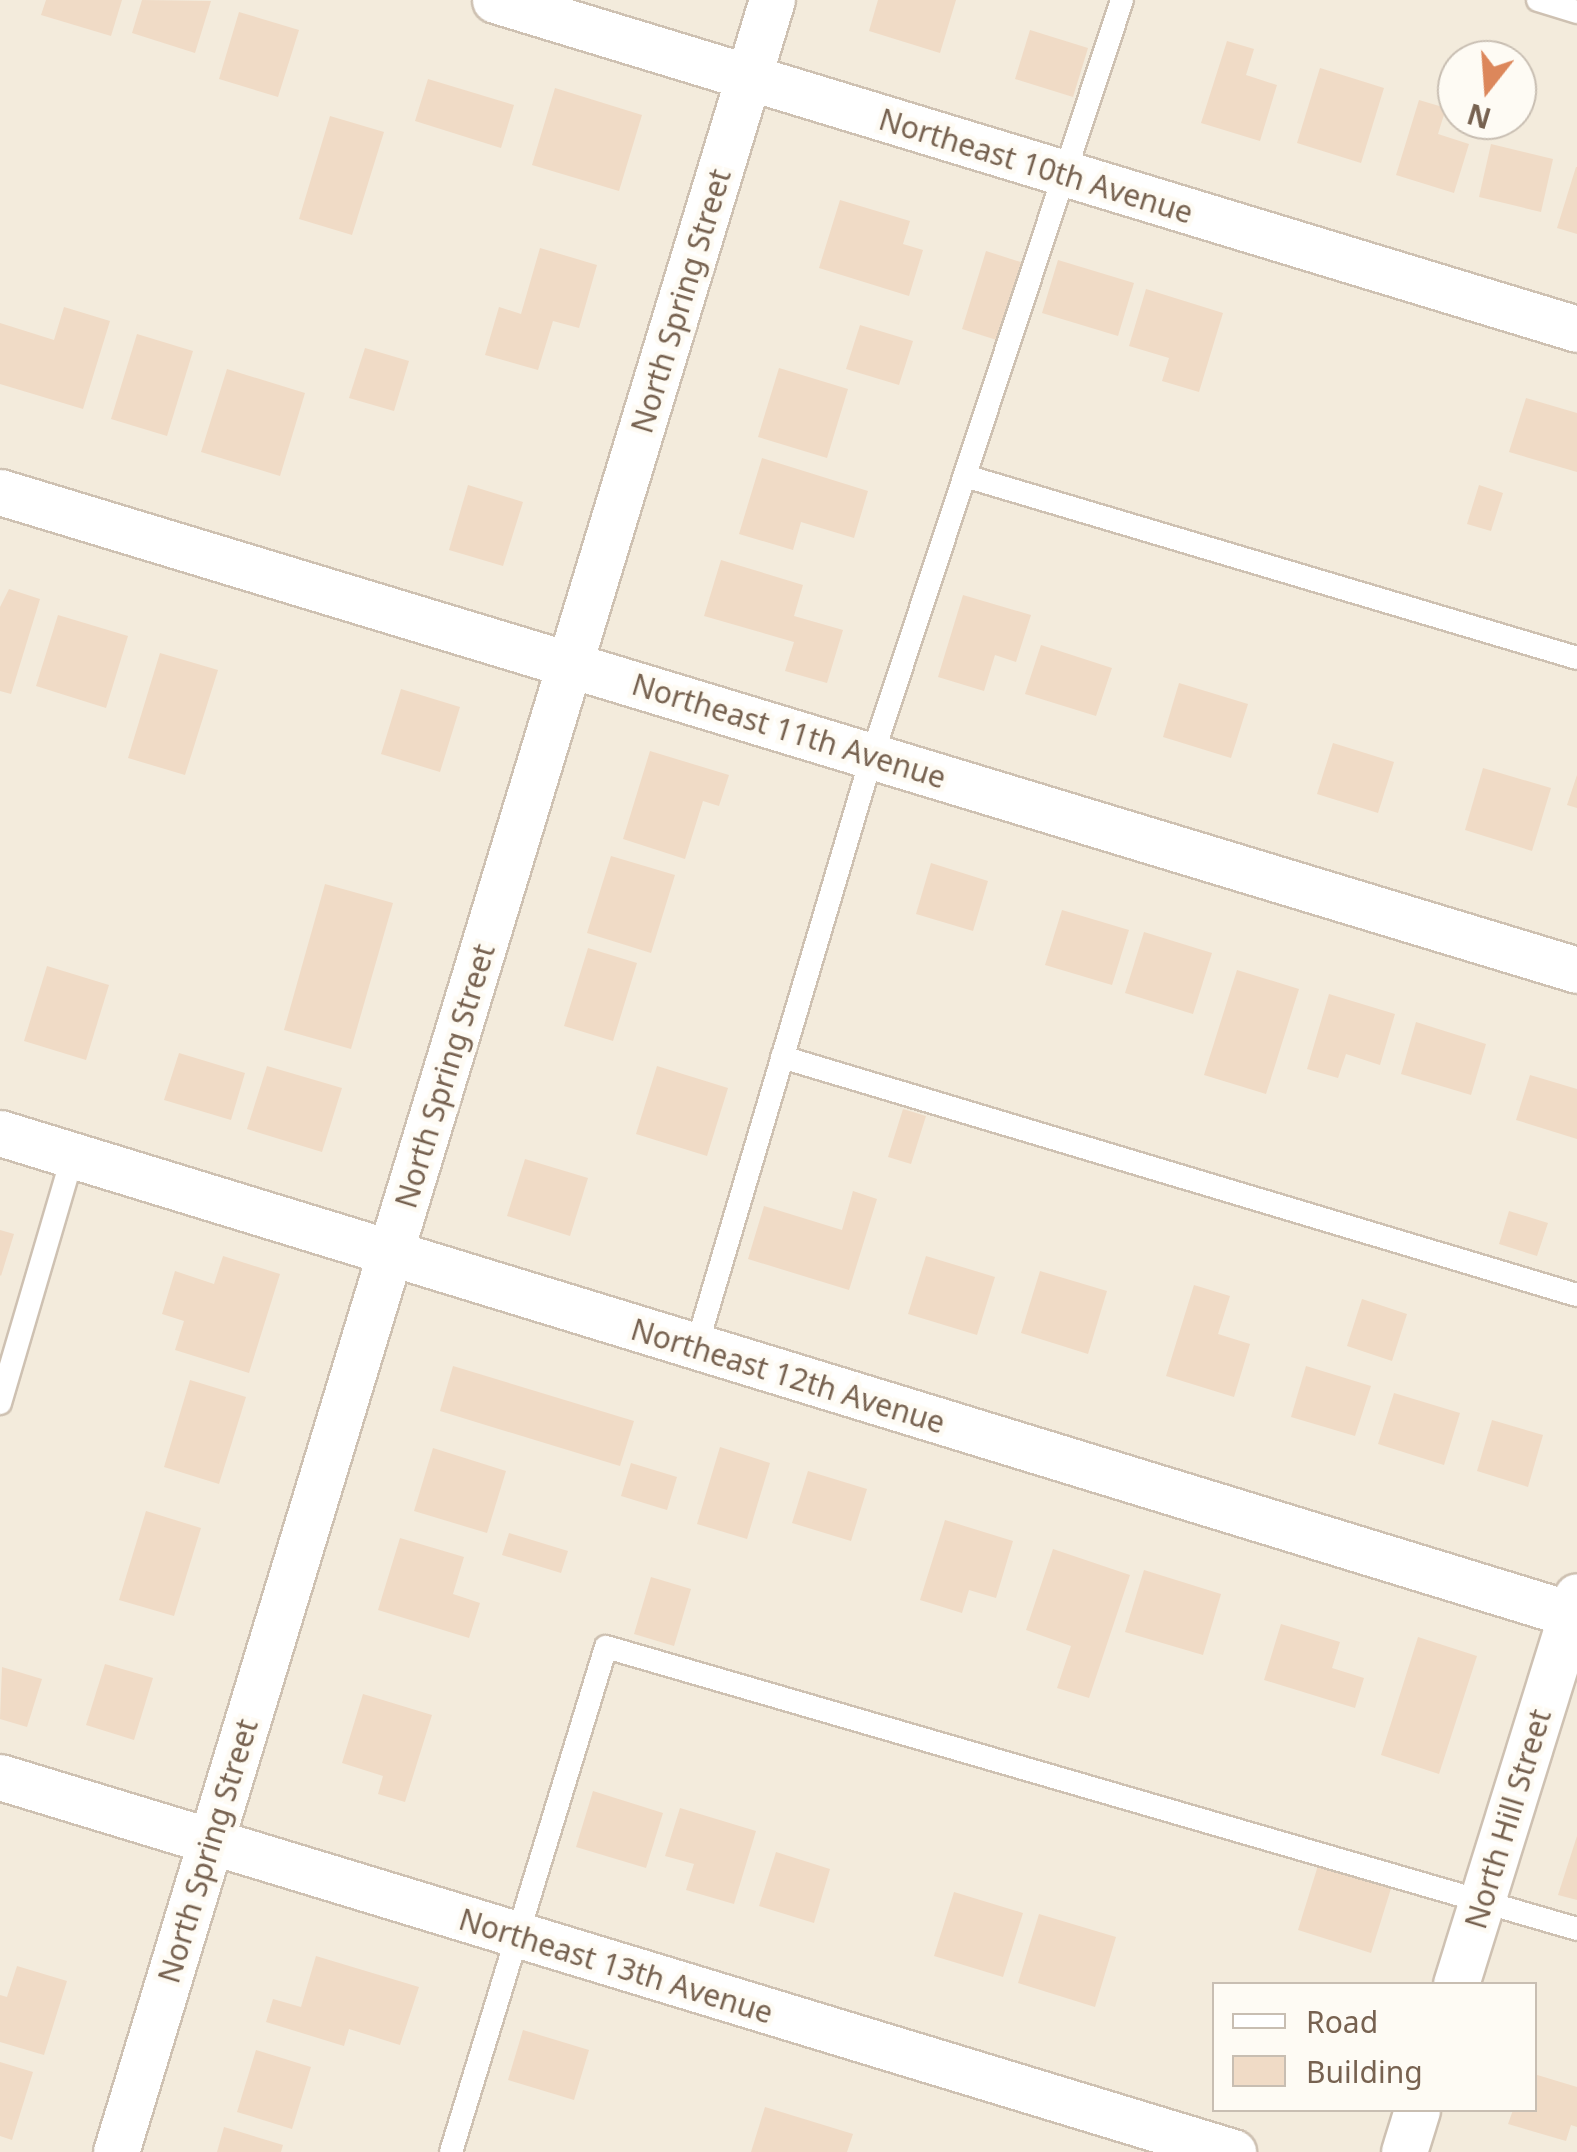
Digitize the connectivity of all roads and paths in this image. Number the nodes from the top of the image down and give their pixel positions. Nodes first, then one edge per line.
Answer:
1 (495, 0) edge
2 (772, 0) edge
3 (1122, 0) edge
4 (1538, 0) edge
5 (1577, 12) edge
6 (748, 78) junction
7 (1064, 174) junction
8 (1577, 329) edge
9 (964, 476) junction
10 (0, 492) edge
11 (1577, 658) edge
12 (572, 666) junction
13 (872, 756) junction
14 (1577, 970) edge
15 (782, 1058) junction
16 (0, 1133) edge
17 (73, 1155) junction
18 (390, 1254) junction
19 (1577, 1295) edge
20 (696, 1348) junction
21 (0, 1403) edge
22 (1575, 1609) edge
23 (0, 1777) edge
24 (211, 1842) junction
25 (1483, 1899) junction
26 (1577, 1929) edge
27 (518, 1936) junction
28 (1457, 1982) edge
29 (1416, 2112) edge
30 (116, 2152) edge
31 (452, 2152) edge
32 (1233, 2152) edge
33 (1404, 2152) edge

1 - 6 street, Northeast 10th Avenue
2 - 6 street, North Spring Street
3 - 7 lane
4 - 5 lane
6 - 7 street, Northeast 10th Avenue
6 - 12 street, North Spring Street
7 - 8 street, Northeast 10th Avenue
7 - 9 lane
9 - 11 lane
9 - 13 lane
10 - 12 street, Northeast 11th Avenue
12 - 13 street, Northeast 11th Avenue
12 - 18 street, North Spring Street
13 - 14 street, Northeast 11th Avenue
13 - 15 lane
15 - 19 lane
15 - 20 lane
16 - 17 street, Northeast 12th Avenue
17 - 18 street, Northeast 12th Avenue
17 - 21 lane
18 - 20 street, Northeast 12th Avenue
18 - 24 street, North Spring Street
20 - 22 street, Northeast 12th Avenue
22 - 25 street, North Hill Street
23 - 24 street, Northeast 13th Avenue
24 - 27 street, Northeast 13th Avenue
24 - 30 street, North Spring Street
25 - 26 lane
25 - 27 lane
25 - 28 street, North Hill Street
27 - 31 lane
27 - 32 street, Northeast 13th Avenue
29 - 33 street

